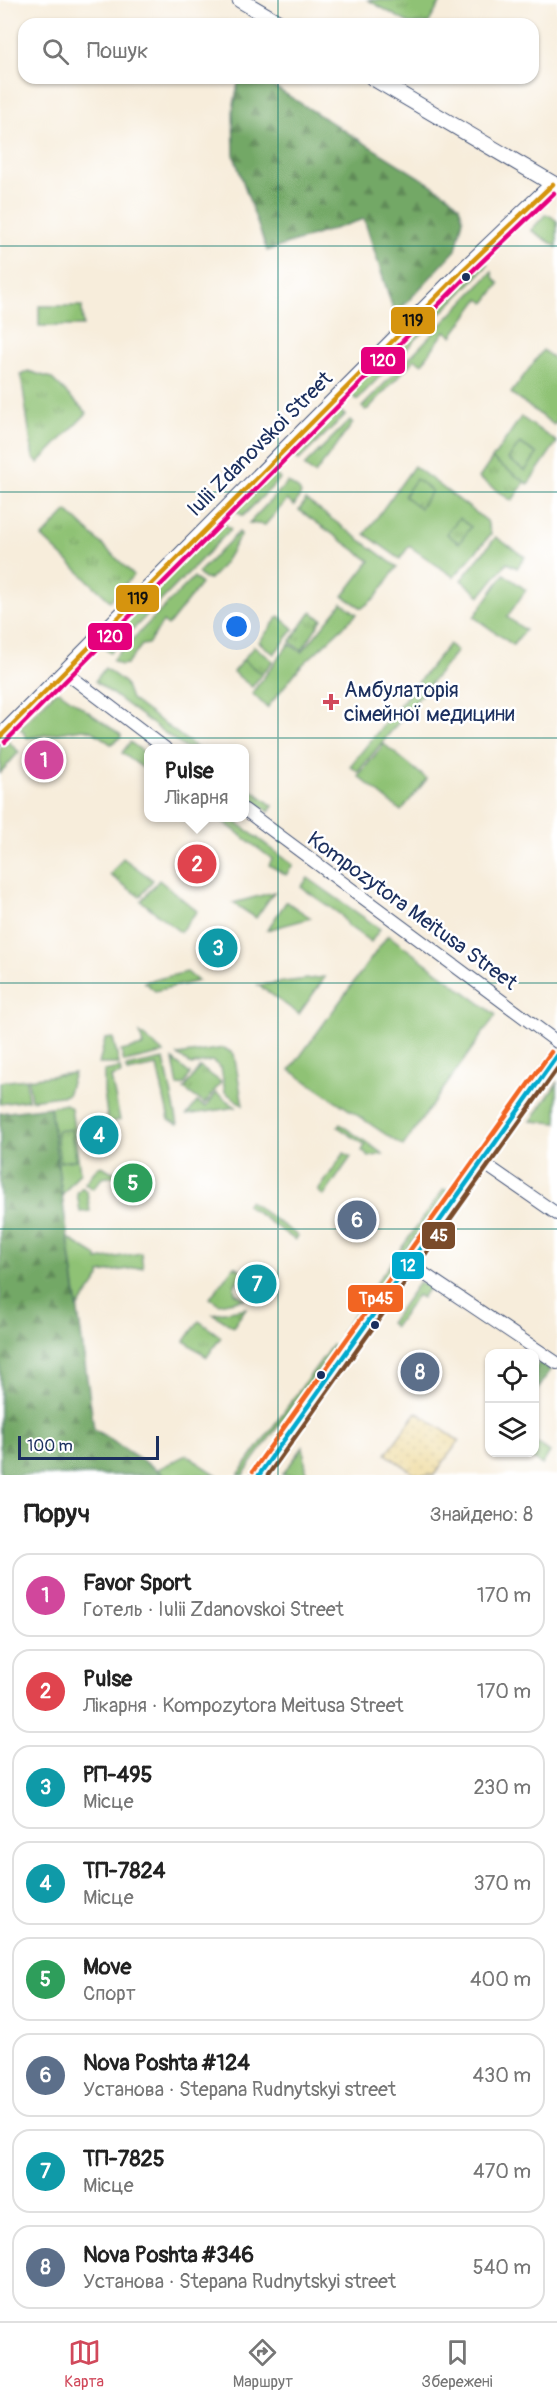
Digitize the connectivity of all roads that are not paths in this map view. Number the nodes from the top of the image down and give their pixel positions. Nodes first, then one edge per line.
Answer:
1 (240, 0) edge
2 (271, 18) edge
3 (383, 84) edge
4 (556, 183) edge
5 (65, 672) junction
6 (0, 737) edge
7 (160, 744) edge
8 (249, 813) edge
9 (557, 1042) edge
10 (557, 1056) edge
11 (487, 1165) junction
12 (557, 1214) edge
13 (408, 1263) junction
14 (557, 1364) edge
15 (259, 1475) edge

1 - 2 street
3 - 4 street
4 - 5 street, Iulii Zdanovskoi Street
5 - 6 street, Iulii Zdanovskoi Street
5 - 7 street
8 - 9 street, Kompozytora Meitusa Street
10 - 11 main road
11 - 12 street
11 - 13 main road
13 - 14 street
13 - 15 main road

